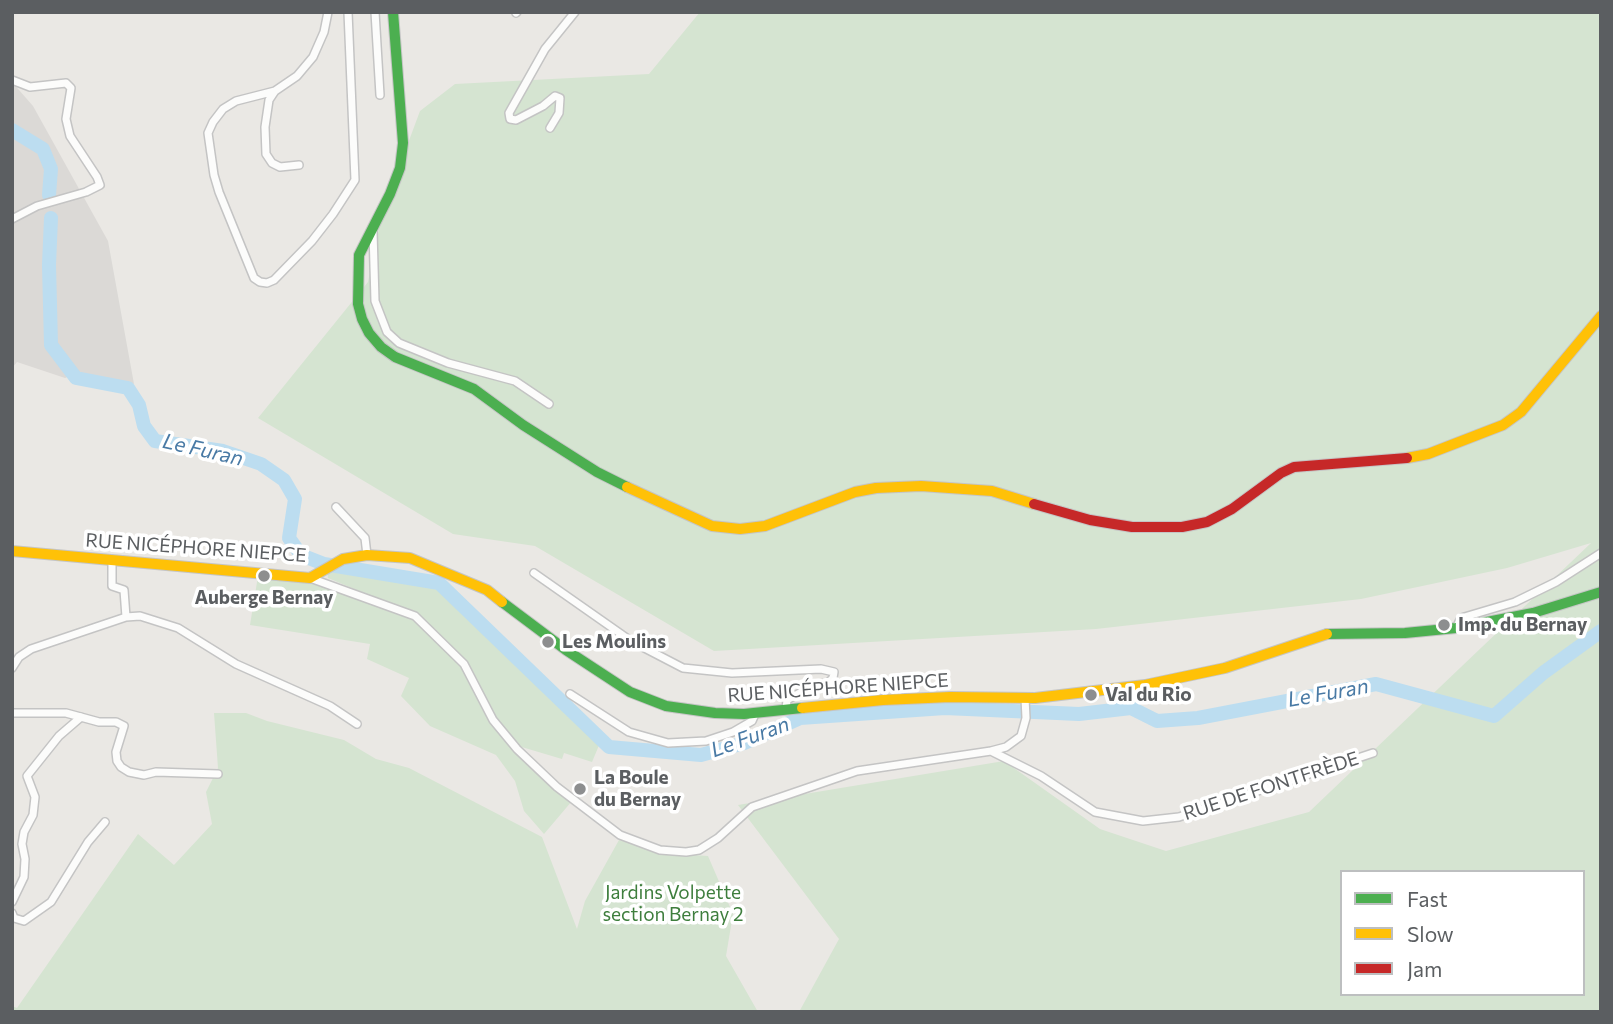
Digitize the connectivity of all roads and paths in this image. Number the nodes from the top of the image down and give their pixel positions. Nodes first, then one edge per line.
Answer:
1 (328, 12) edge
2 (348, 12) edge
3 (375, 12) edge
4 (393, 12) edge
5 (575, 12) edge
6 (12, 80) edge
7 (275, 91) junction
8 (380, 95) dead end
9 (550, 128) dead end
10 (299, 165) dead end
11 (12, 219) edge
12 (373, 224) junction
13 (1601, 316) edge
14 (549, 404) dead end
15 (336, 507) dead end
16 (12, 551) edge
17 (1601, 553) edge
18 (367, 555) junction
19 (112, 560) junction
20 (534, 573) dead end
21 (310, 578) junction
22 (1601, 592) edge
23 (126, 617) junction
24 (1455, 628) junction
25 (12, 668) edge
26 (570, 694) dead end
27 (1026, 701) junction
28 (786, 709) junction
29 (13, 712) edge
30 (755, 712) junction
31 (81, 717) junction
32 (357, 724) dead end
33 (991, 751) junction
34 (1373, 753) dead end
35 (218, 774) dead end
36 (105, 822) dead end
37 (12, 902) edge
38 (12, 913) edge

1 - 7 street
2 - 7 street
3 - 8 street
4 - 12 main road
5 - 9 street
6 - 11 street
7 - 10 street
12 - 13 main road
12 - 14 street
15 - 18 street
16 - 19 main road, RUE NICÉPHORE NIEPCE
17 - 24 street
18 - 21 main road, RUE NICÉPHORE NIEPCE
18 - 30 main road, RUE NICÉPHORE NIEPCE
19 - 21 main road, RUE NICÉPHORE NIEPCE
19 - 23 street
20 - 28 street
21 - 33 street
22 - 24 main road, RUE NICÉPHORE NIEPCE
23 - 25 street
23 - 32 street
24 - 27 main road, RUE NICÉPHORE NIEPCE
26 - 30 street
27 - 28 main road, RUE NICÉPHORE NIEPCE
27 - 33 street
28 - 30 main road, RUE NICÉPHORE NIEPCE
29 - 31 street
31 - 35 street
31 - 37 street
33 - 34 street, RUE DE FONTFRÈDE
36 - 38 street

